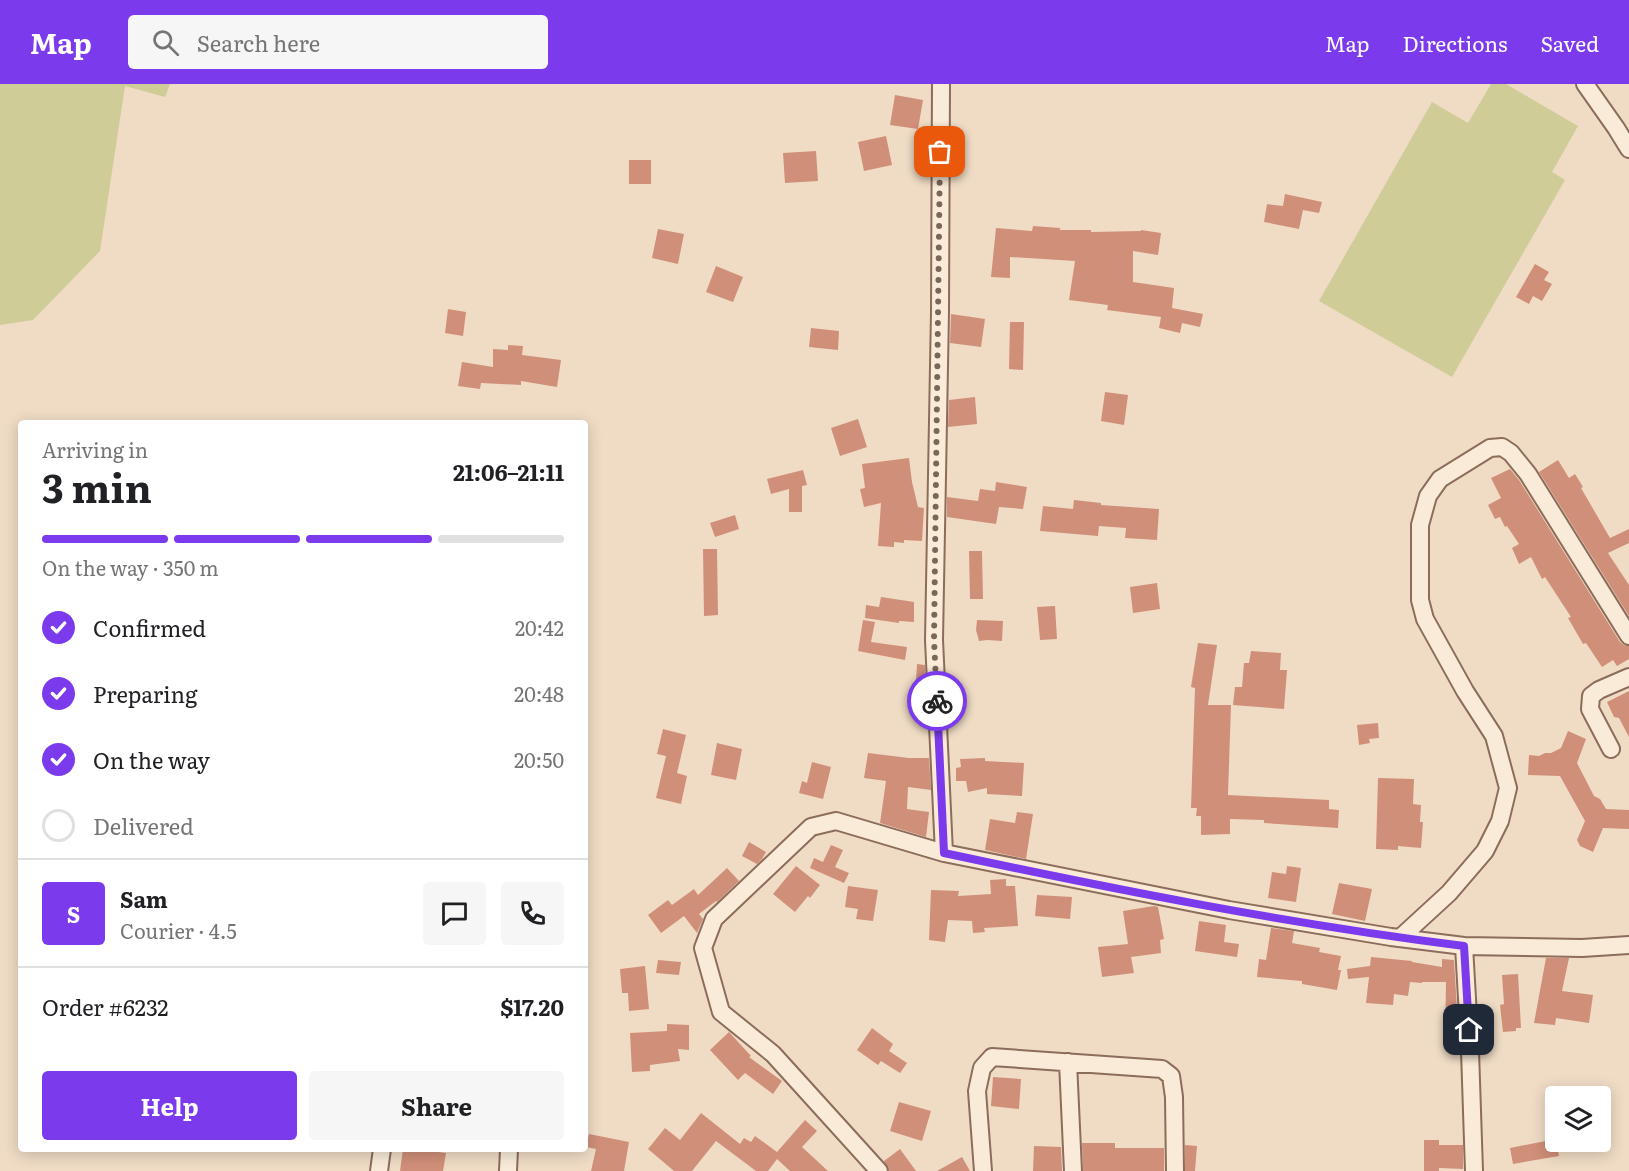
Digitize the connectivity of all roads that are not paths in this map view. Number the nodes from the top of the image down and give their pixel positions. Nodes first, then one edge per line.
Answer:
1 (941, 84) edge
2 (1585, 84) edge
3 (1629, 149) edge
4 (1629, 636) edge
5 (1629, 676) edge
6 (1611, 749) dead end
7 (944, 853) junction
8 (1400, 938) junction
9 (1629, 945) edge
10 (1464, 946) junction
11 (1068, 1062) junction
12 (382, 1152) edge
13 (509, 1152) edge
14 (379, 1171) edge
15 (508, 1171) edge
16 (879, 1171) edge
17 (983, 1171) edge
18 (1073, 1171) edge
19 (1175, 1171) edge
20 (1473, 1171) edge

1 - 7 street
2 - 3 street
4 - 8 street
5 - 6 street
7 - 8 street
7 - 16 street
8 - 10 street
9 - 10 street
10 - 20 street
11 - 17 street
11 - 18 street
11 - 19 street
12 - 14 street
13 - 15 street

